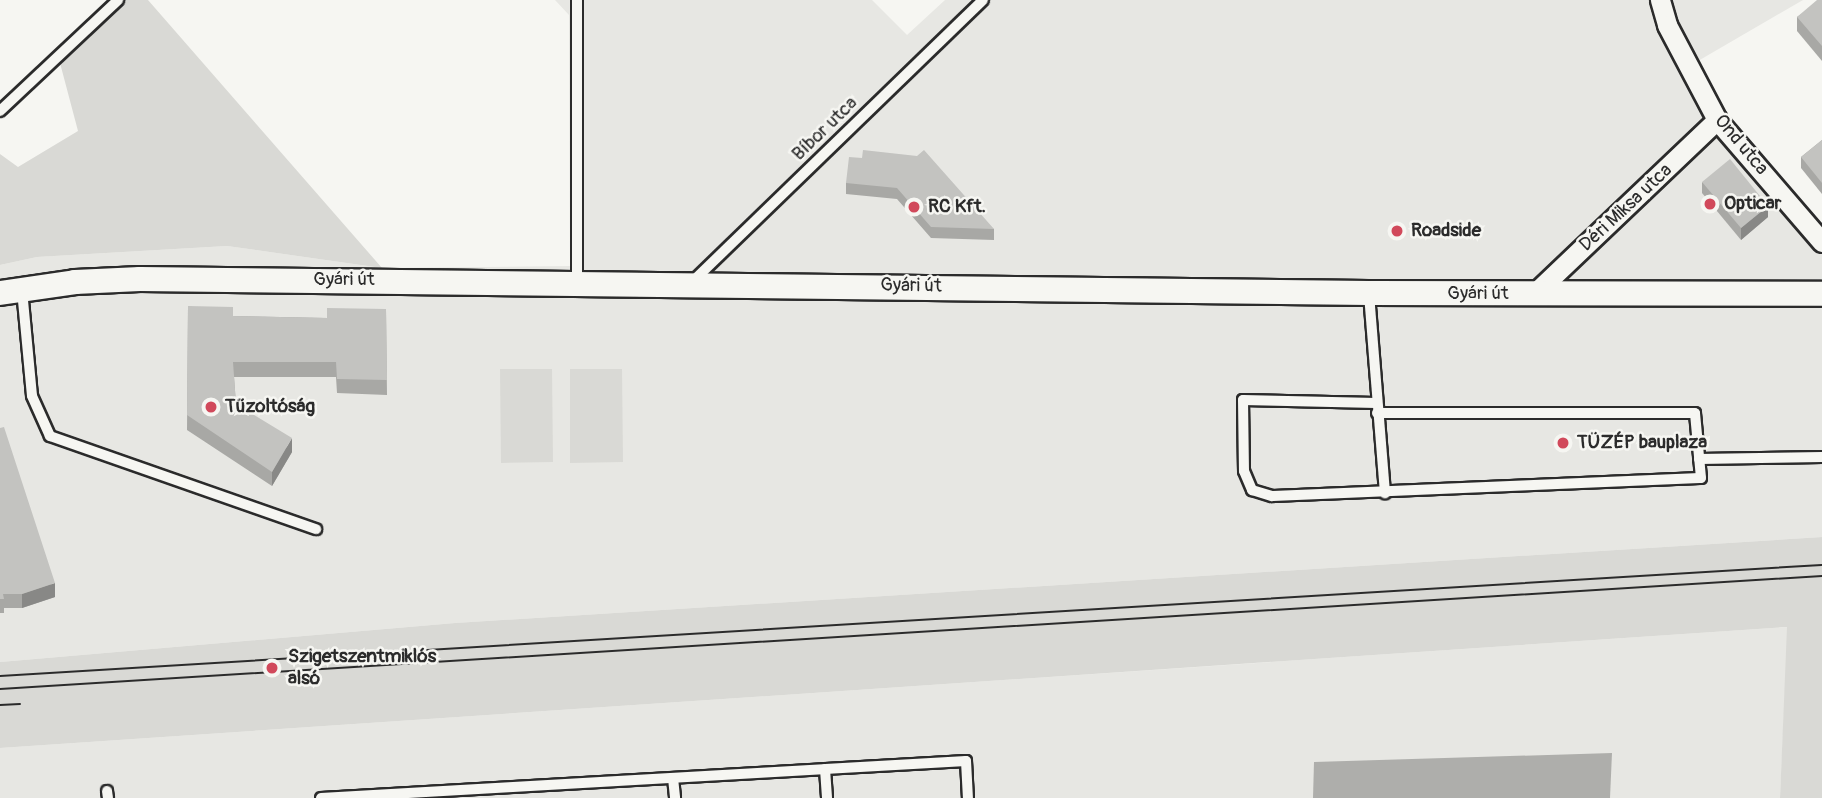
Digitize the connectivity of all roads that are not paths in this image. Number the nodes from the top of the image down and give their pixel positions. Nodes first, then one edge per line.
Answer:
1 (118, 0) edge
2 (577, 0) edge
3 (983, 0) edge
4 (1660, 0) edge
5 (0, 111) edge
6 (1717, 120) junction
7 (1822, 242) edge
8 (577, 283) junction
9 (691, 283) junction
10 (11, 291) edge
11 (1369, 293) junction
12 (1534, 294) junction
13 (1822, 294) edge
14 (1377, 408) junction
15 (1822, 457) edge
16 (1699, 459) junction
17 (1385, 493) junction
18 (317, 529) dead end
19 (825, 769) junction
20 (673, 778) junction
21 (320, 798) edge
22 (675, 798) edge
23 (827, 798) edge
24 (968, 798) edge

1 - 5 lane
2 - 8 lane
3 - 9 lane, Bíbor utca
4 - 6 street, Ond utca
6 - 7 street, Ond utca
6 - 12 street, Déri Miksa utca
8 - 9 street, Gyári út
8 - 10 street, Gyári út
9 - 11 street, Gyári út
10 - 18 lane
11 - 12 street, Gyári út
11 - 14 lane
12 - 13 street, Gyári út
14 - 16 lane
14 - 17 lane
14 - 17 lane
15 - 16 lane
16 - 17 lane
19 - 20 lane
19 - 23 lane
19 - 24 lane
20 - 21 lane
20 - 22 lane

